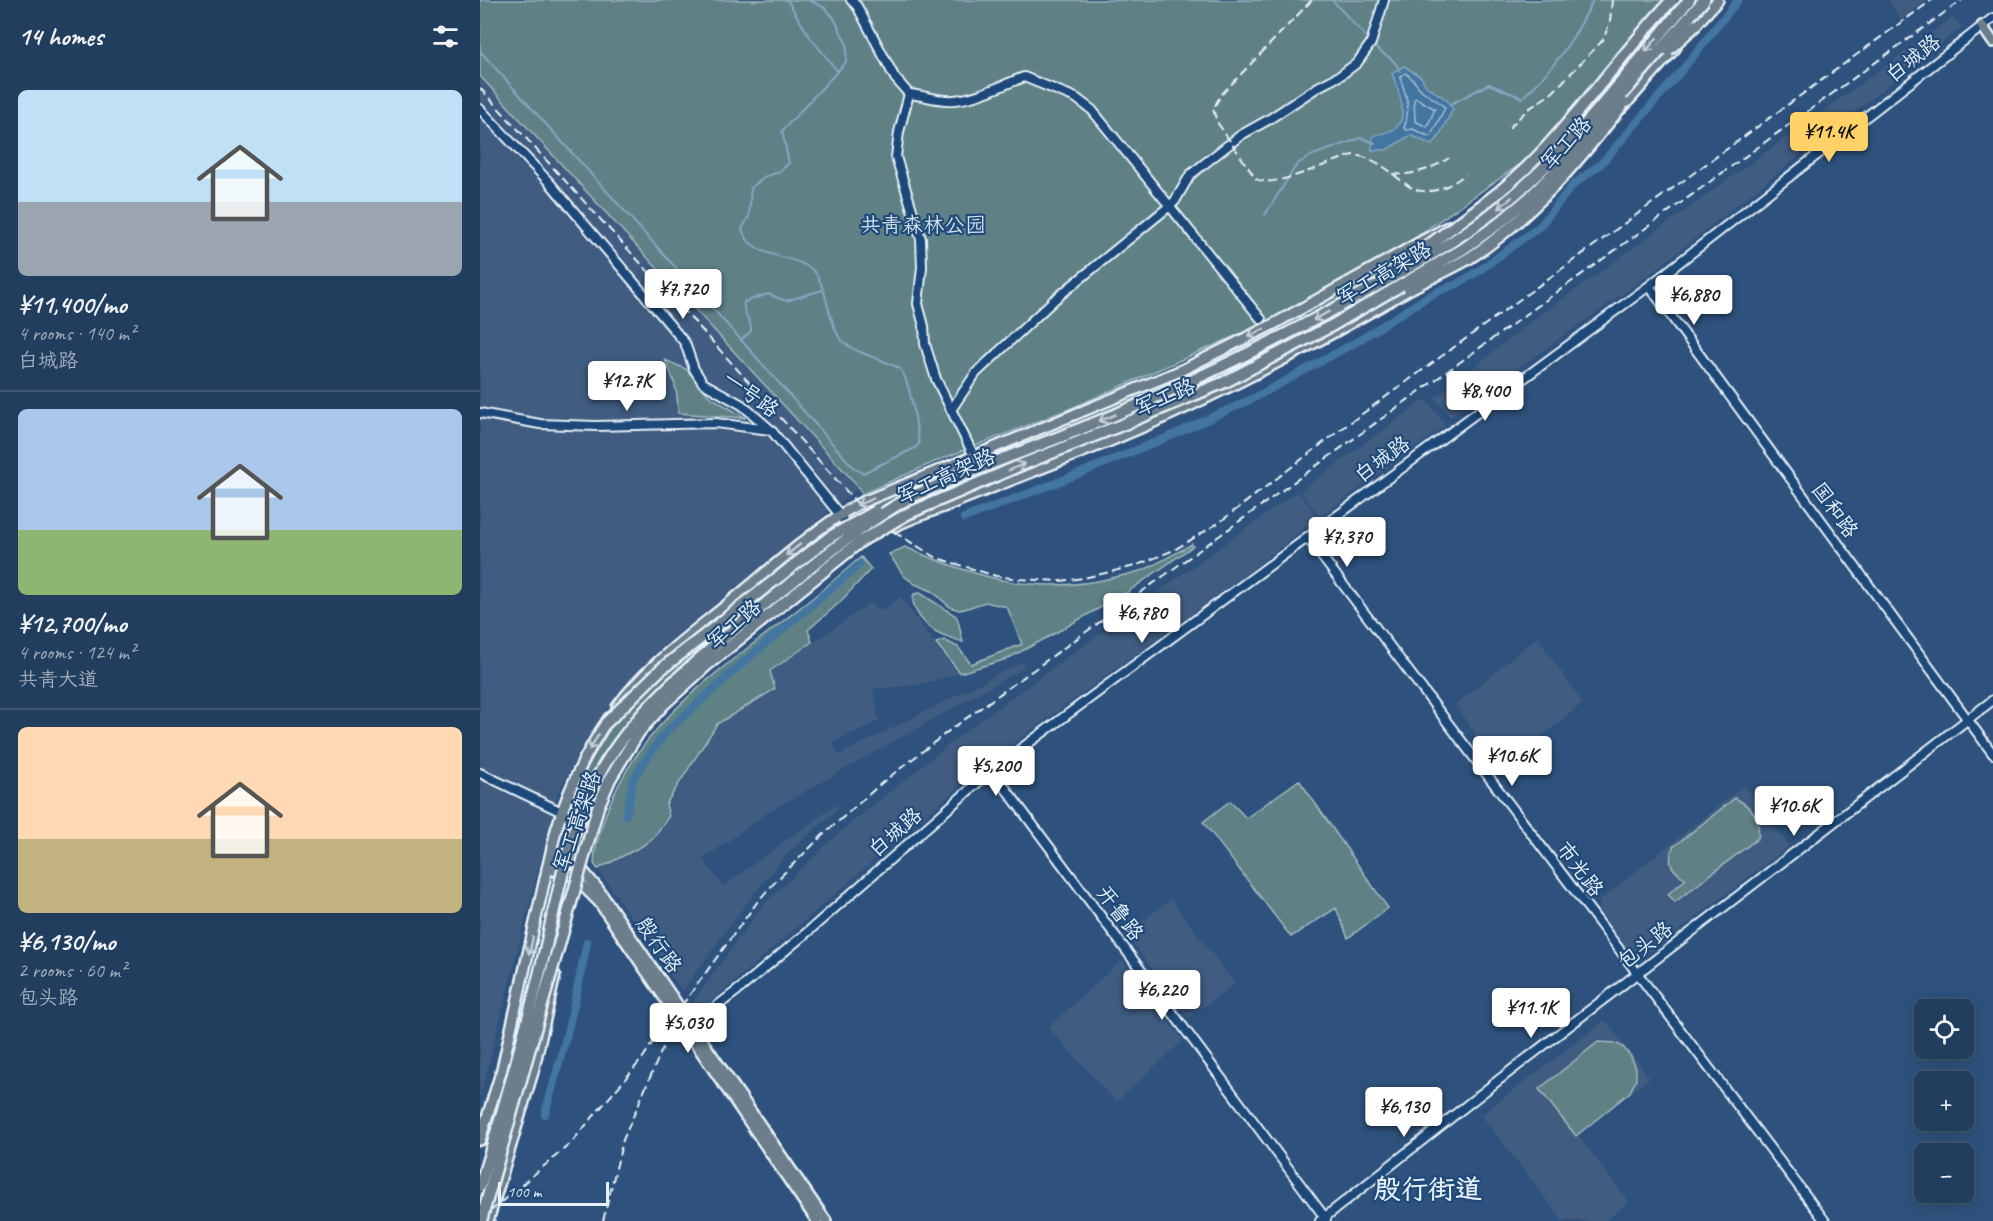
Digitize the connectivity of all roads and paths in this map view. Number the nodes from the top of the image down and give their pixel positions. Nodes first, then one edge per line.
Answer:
1 (851, 0) edge
2 (1384, 0) edge
3 (1672, 0) edge
4 (1689, 0) edge
5 (1704, 0) edge
6 (1718, 0) edge
7 (1993, 18) edge
8 (1696, 25) junction
9 (1982, 26) junction
10 (1993, 42) edge
11 (909, 94) junction
12 (480, 109) edge
13 (1170, 205) junction
14 (1381, 283) junction
15 (1649, 286) junction
16 (1362, 309) junction
17 (1261, 319) dead end
18 (951, 410) junction
19 (480, 413) edge
20 (771, 430) junction
21 (974, 456) junction
22 (907, 499) junction
23 (840, 514) junction
24 (1307, 537) junction
25 (860, 546) junction
26 (1993, 700) edge
27 (1967, 720) junction
28 (606, 723) junction
29 (1993, 754) edge
30 (579, 770) junction
31 (992, 770) junction
32 (480, 773) edge
33 (602, 786) junction
34 (562, 812) junction
35 (550, 857) junction
36 (577, 864) junction
37 (547, 868) junction
38 (573, 876) junction
39 (536, 919) junction
40 (565, 923) junction
41 (1636, 974) junction
42 (690, 1026) junction
43 (480, 1140) edge
44 (480, 1186) edge
45 (1324, 1220) edge
46 (481, 1221) edge
47 (488, 1221) edge
48 (817, 1221) edge
49 (826, 1221) edge
50 (1825, 1221) edge

1 - 11 street
2 - 13 street
3 - 14 highway, bridge
3 -> 21 main road, 军工路
4 -> 14 highway, 军工高架路, bridge
5 - 16 highway, 军工高架路, bridge
6 - 8 main road, 军工路
7 - 9 street, 白城路
8 - 16 highway, bridge
8 - 25 main road, 军工路
9 - 10 main road
9 - 15 street, 白城路
11 - 13 street
11 - 18 street
12 - 20 street, 一号路
13 - 17 street
13 - 18 street
14 -> 22 highway, 军工高架路, bridge
15 - 24 street, 白城路
15 - 27 street, 国和路
46 -> 16 highway, 军工高架路, bridge
18 - 21 street
19 - 20 street
20 - 23 street, 一号路
21 -> 23 main road, 军工路
22 - 28 highway, bridge
22 - 44 highway, 军工高架路, bridge
23 - 25 street, 一号路
23 -> 28 main road, 军工路
24 - 31 street, 白城路
24 - 41 street, 市光路
25 - 33 main road, 军工路
26 - 27 street, 包头路
27 - 29 street, 国和路
27 - 41 street, 包头路
28 -> 30 main road, 军工路
30 - 33 main road
30 - 34 main road, 军工路
31 - 42 street, 白城路
31 - 45 street, 开鲁路
32 - 34 street
33 - 36 main road, 军工路
34 - 35 main road, 军工路
34 - 36 main road, 军工路
35 - 36 main road
35 - 37 main road, 军工路
36 - 38 main road, 军工路
36 - 42 main road, 殷行路
37 - 38 main road, 殷行路
37 - 39 main road, 军工路
38 - 40 main road, 军工路
38 - 42 main road, 殷行路
39 - 40 main road
39 -> 43 main road, 军工路
40 - 47 main road, 军工路
41 - 45 street, 包头路
41 - 50 street, 市光路
42 - 48 main road, 殷行路
42 - 49 main road, 殷行路

